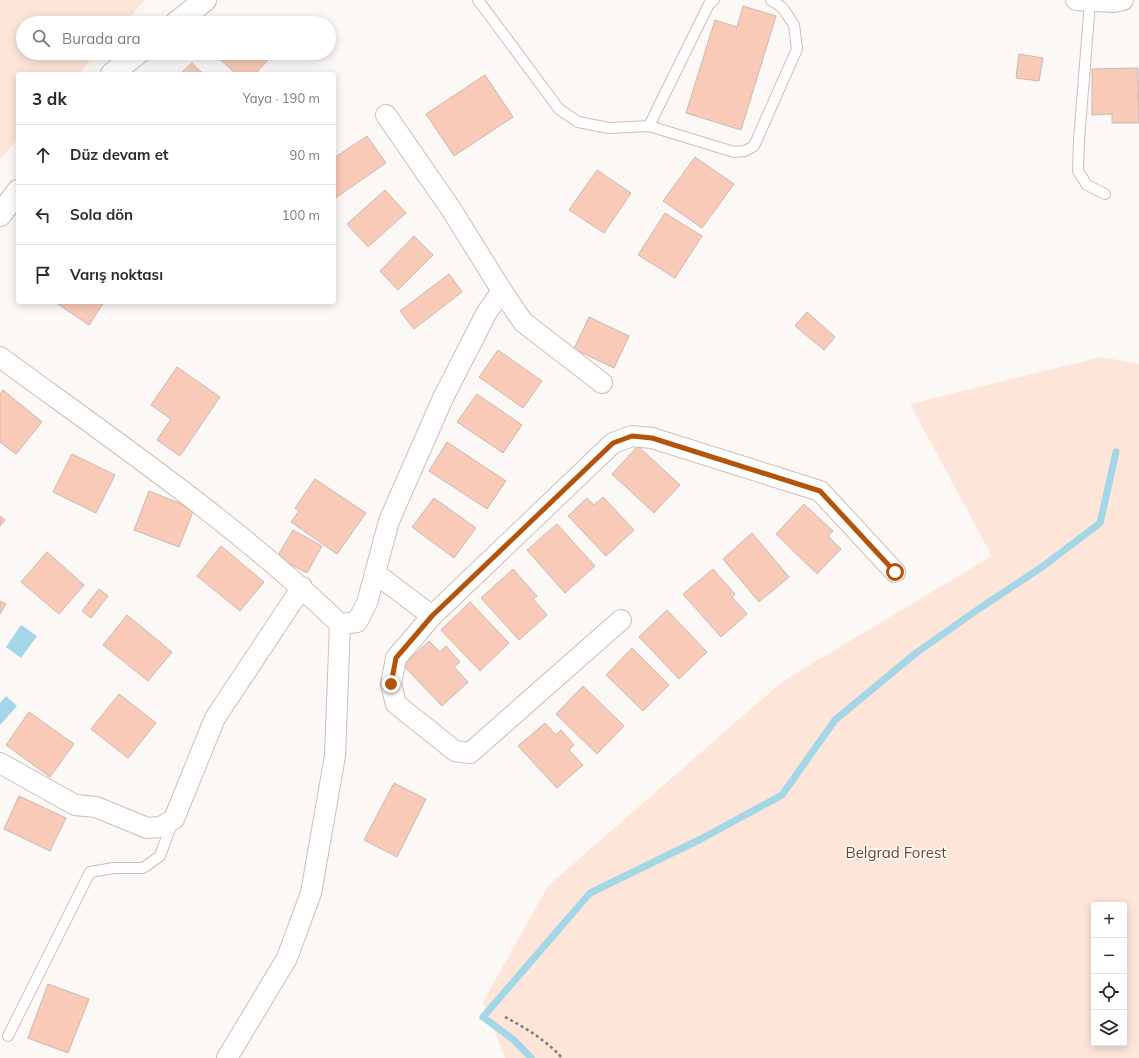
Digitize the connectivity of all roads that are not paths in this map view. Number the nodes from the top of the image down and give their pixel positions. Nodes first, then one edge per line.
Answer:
1 (205, 0) edge
2 (478, 0) edge
3 (714, 0) edge
4 (771, 0) edge
5 (1123, 0) edge
6 (1083, 1) edge
7 (185, 16) edge
8 (129, 60) edge
9 (114, 72) edge
10 (386, 115) dead end
11 (649, 126) junction
12 (16, 194) edge
13 (1105, 194) dead end
14 (0, 215) edge
15 (502, 291) junction
16 (0, 357) edge
17 (602, 383) dead end
18 (895, 572) dead end
19 (375, 573) junction
20 (302, 587) junction
21 (432, 616) junction
22 (621, 620) dead end
23 (340, 624) junction
24 (0, 763) edge
25 (174, 819) junction
26 (8, 1036) dead end
27 (227, 1058) edge

1 - 7 street
2 - 11 lane
3 - 11 lane
4 - 11 lane
5 - 6 street
6 - 13 lane
8 - 9 street
10 - 15 street
12 - 14 street
15 - 17 street
15 - 19 street
16 - 20 street
18 - 21 street
19 - 21 street
19 - 23 street
20 - 23 street
20 - 25 street
21 - 22 street
23 - 27 street
24 - 25 street
25 - 26 lane

